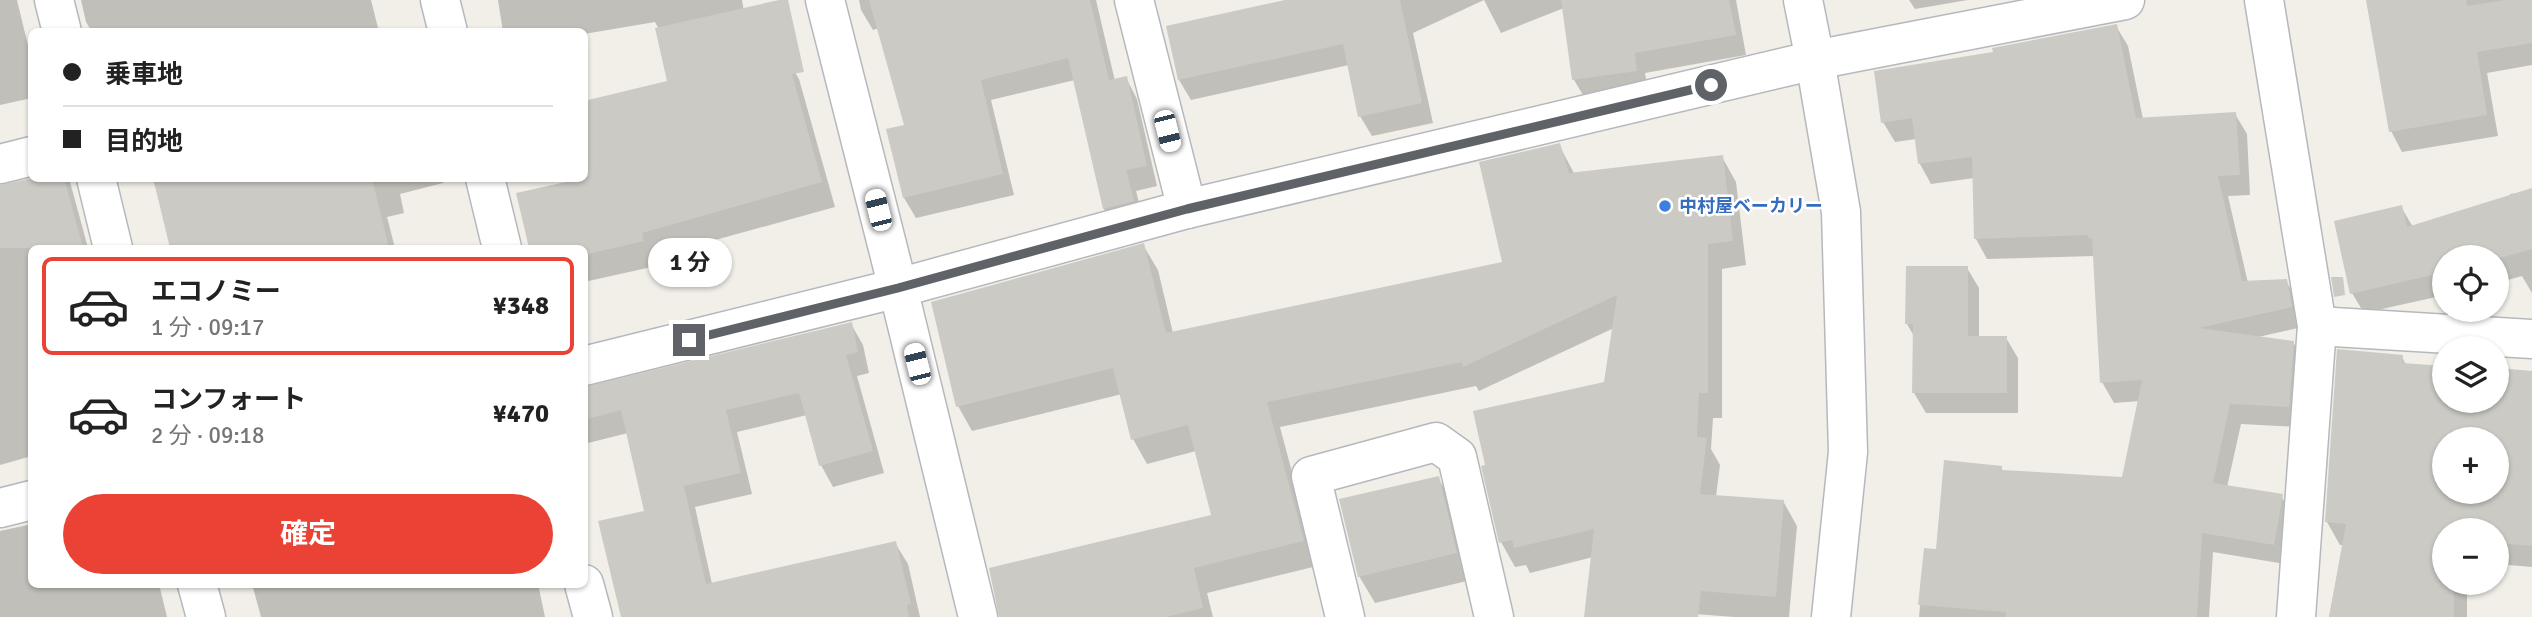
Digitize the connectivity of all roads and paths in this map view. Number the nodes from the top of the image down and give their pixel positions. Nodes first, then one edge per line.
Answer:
1 (54, 0) edge
2 (440, 0) edge
3 (825, 0) edge
4 (1134, 0) edge
5 (1803, 0) edge
6 (2125, 0) edge
7 (2264, 0) edge
8 (61, 28) edge
9 (447, 28) edge
10 (1815, 60) junction
11 (28, 157) edge
12 (0, 164) edge
13 (97, 182) edge
14 (486, 182) edge
15 (1187, 209) junction
16 (112, 245) edge
17 (501, 245) edge
18 (898, 288) junction
19 (2317, 326) junction
20 (2532, 339) edge
21 (588, 365) edge
22 (28, 501) edge
23 (0, 508) edge
24 (198, 588) edge
25 (585, 588) edge
26 (205, 617) edge
27 (593, 617) edge
28 (978, 617) edge
29 (1345, 617) edge
30 (1494, 617) edge
31 (1831, 617) edge
32 (2296, 617) edge

1 - 8 street
2 - 9 street
3 - 18 street
4 - 15 street
5 - 10 street
6 - 10 street
7 - 19 street
10 - 15 street
10 - 31 street
11 - 12 street
13 - 16 street
14 - 17 street
15 - 18 street
18 - 21 street
18 - 28 street
19 - 20 street
19 - 32 street
22 - 23 street
24 - 26 street
25 - 27 street
29 - 30 street

